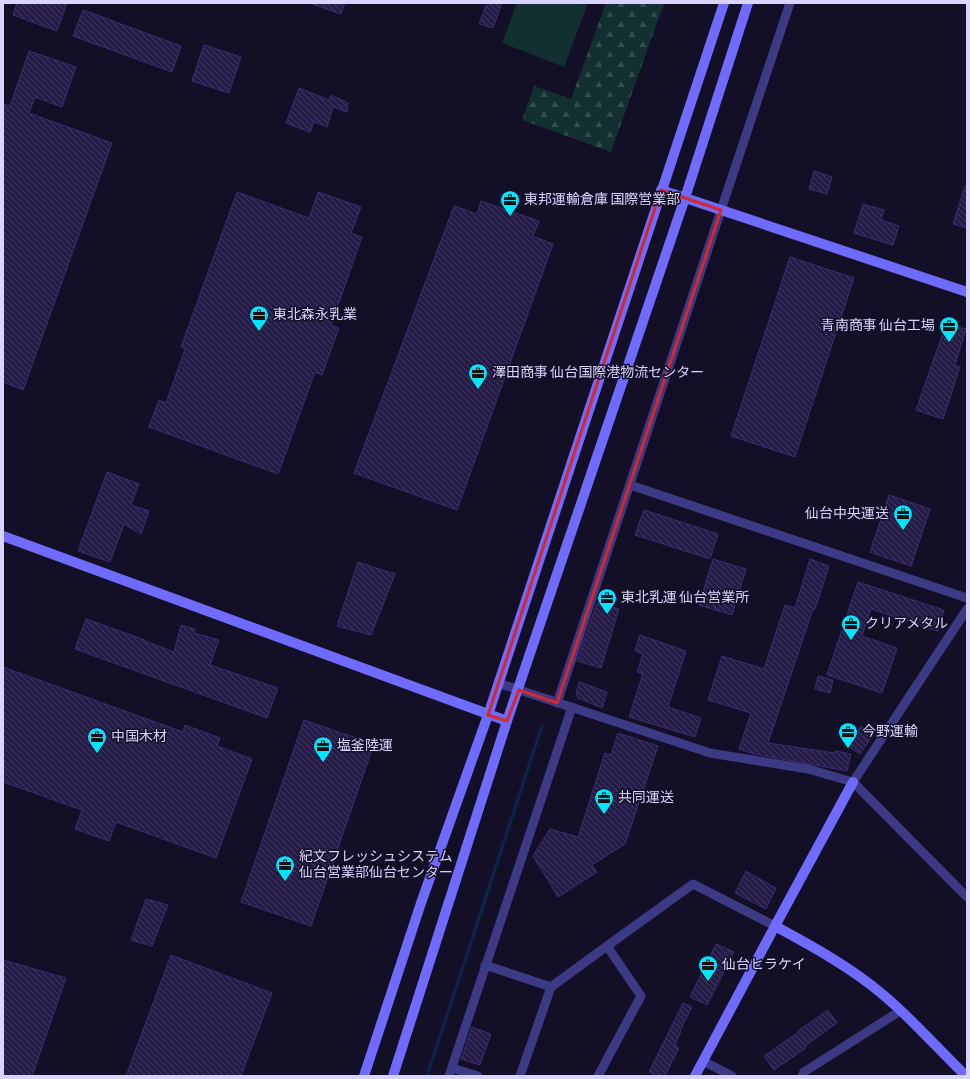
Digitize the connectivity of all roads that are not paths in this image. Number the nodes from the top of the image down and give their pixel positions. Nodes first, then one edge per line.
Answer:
1 (724, 3) edge
2 (748, 3) edge
3 (790, 3) edge
4 (661, 190) junction
5 (685, 198) junction
6 (721, 210) junction
7 (967, 292) edge
8 (630, 485) junction
9 (3, 536) edge
10 (967, 598) edge
11 (967, 609) edge
12 (498, 683) junction
13 (519, 690) junction
14 (557, 702) junction
15 (572, 707) junction
16 (488, 715) junction
17 (507, 722) junction
18 (853, 782) junction
19 (967, 897) edge
20 (775, 926) junction
21 (607, 946) junction
22 (486, 965) junction
23 (551, 988) junction
24 (900, 1011) junction
25 (703, 1061) junction
26 (450, 1072) edge
27 (364, 1076) edge
28 (393, 1076) edge
29 (478, 1076) edge
30 (520, 1076) edge
31 (598, 1076) edge
32 (695, 1076) edge
33 (732, 1076) edge
34 (802, 1076) edge
35 (966, 1076) edge

1 - 4 street
2 - 5 street
3 - 6 street
4 - 5 street
4 - 12 street
5 - 6 street
5 - 13 street
6 - 7 street
6 - 8 street
8 - 10 street
8 - 14 street
9 - 16 street
11 - 18 street
12 - 13 street
12 - 16 street
13 - 14 street
13 - 17 street
14 - 15 street
15 - 18 street
15 - 22 street
16 - 17 street
16 - 27 street
17 - 28 street
18 - 19 street
18 - 20 street
20 - 21 street
20 - 24 street
20 - 25 street
21 - 23 street
21 - 31 street
22 - 23 street
22 - 26 street
23 - 30 street
24 - 34 street
24 - 35 street
25 - 32 street
25 - 33 street
26 - 29 street

